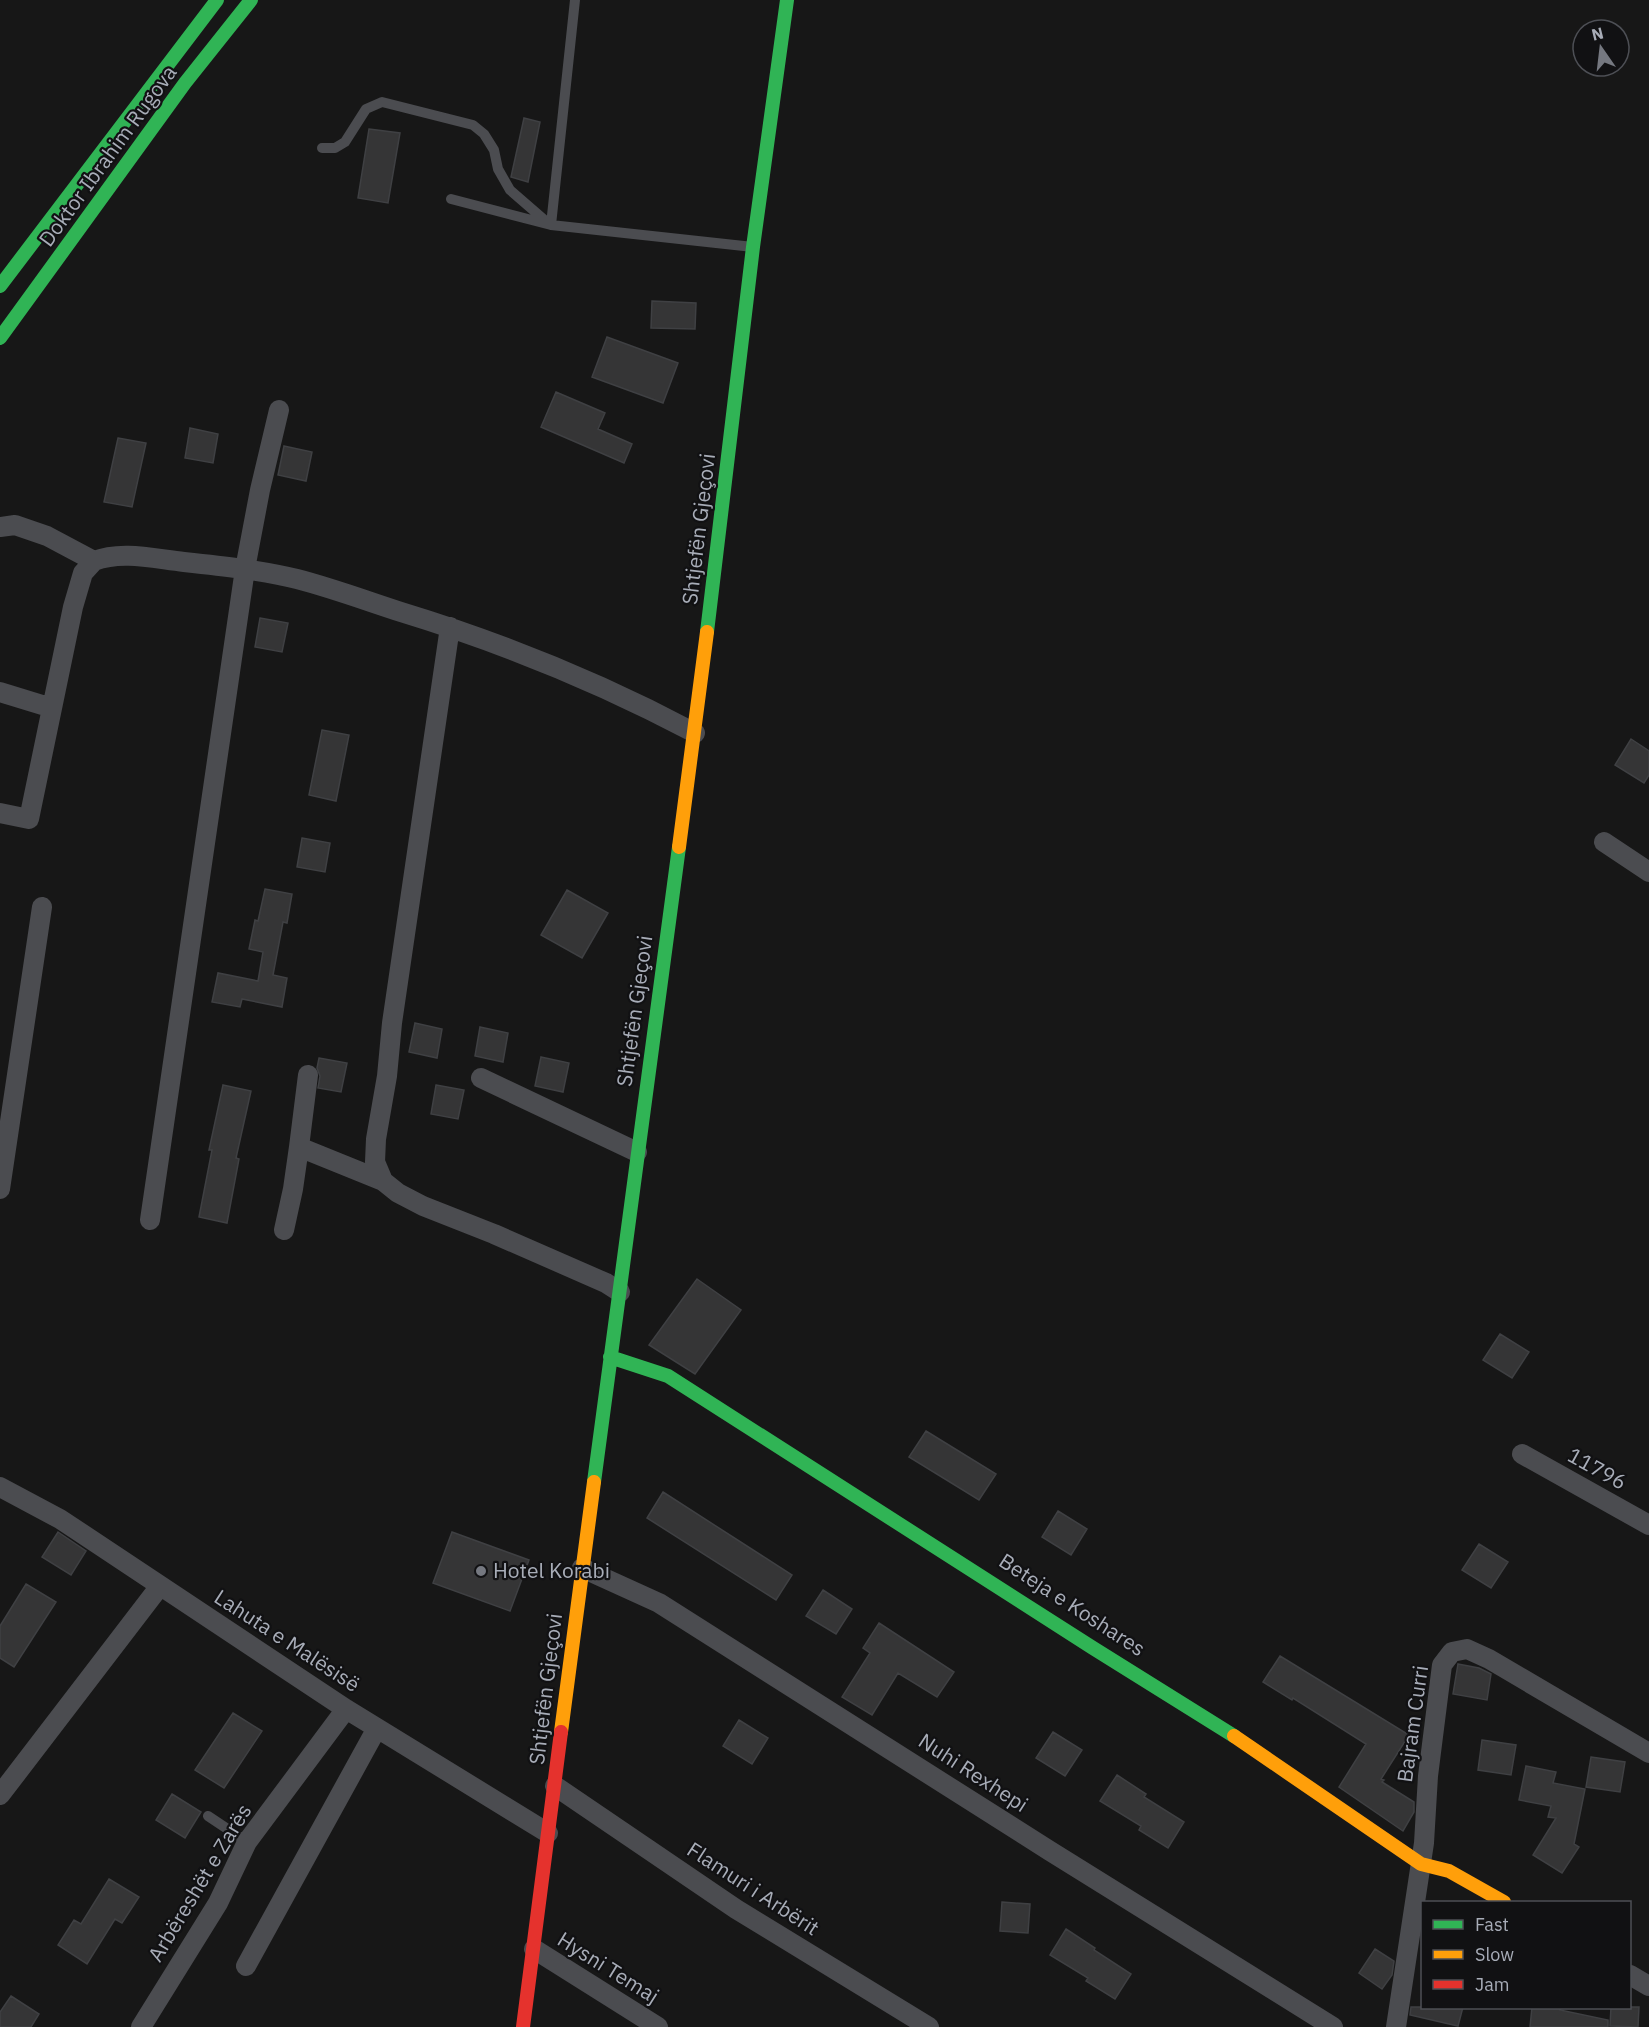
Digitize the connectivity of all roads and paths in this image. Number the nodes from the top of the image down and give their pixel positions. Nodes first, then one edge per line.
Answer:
1 (217, 0) edge
2 (251, 0) edge
3 (575, 0) edge
4 (787, 0) edge
5 (322, 148) dead end
6 (451, 199) dead end
7 (551, 225) junction
8 (753, 247) junction
9 (0, 286) edge
10 (0, 338) edge
11 (279, 410) dead end
12 (0, 527) edge
13 (94, 561) junction
14 (245, 569) junction
15 (450, 627) junction
16 (0, 692) edge
17 (52, 708) junction
18 (695, 733) junction
19 (0, 813) edge
20 (1604, 842) dead end
21 (1649, 872) edge
22 (42, 907) dead end
23 (308, 1075) dead end
24 (481, 1078) dead end
25 (299, 1148) junction
26 (637, 1152) junction
27 (383, 1181) junction
28 (0, 1189) edge
29 (150, 1220) dead end
30 (284, 1230) dead end
31 (620, 1292) junction
32 (610, 1357) junction
33 (1522, 1454) dead end
34 (0, 1487) edge
35 (1649, 1525) edge
36 (582, 1568) junction
37 (160, 1586) junction
38 (346, 1709) junction
39 (377, 1728) junction
40 (1649, 1753) edge
41 (555, 1786) junction
42 (0, 1795) edge
43 (208, 1816) dead end
44 (548, 1833) junction
45 (248, 1842) junction
46 (1420, 1864) junction
47 (1502, 1901) edge
48 (534, 1949) junction
49 (246, 1966) dead end
50 (1631, 1976) edge
51 (1649, 1986) edge
52 (141, 2027) edge
53 (523, 2027) edge
54 (658, 2027) edge
55 (929, 2027) edge
56 (1333, 2027) edge
57 (1396, 2027) edge

1 - 9 main road, Doktor Ibrahim Rugova
2 - 10 main road, Doktor Ibrahim Rugova
3 - 7 lane
4 - 8 main road, Shtjefën Gjeçovi
5 - 7 lane
6 - 7 lane
7 - 8 lane
8 - 18 main road, Shtjefën Gjeçovi
11 - 14 street
12 - 13 street
13 - 14 street
13 - 17 street
14 - 15 street
14 - 29 street
15 - 18 street
15 - 27 street
16 - 17 street
17 - 19 street
18 - 26 main road, Shtjefën Gjeçovi
20 - 21 street
22 - 28 street
23 - 25 street
24 - 26 street
25 - 27 street
25 - 30 street
26 - 31 main road, Shtjefën Gjeçovi
27 - 31 street
31 - 32 main road, Shtjefën Gjeçovi
32 - 36 main road, Shtjefën Gjeçovi
32 - 46 main road, Beteja e Koshares
33 - 35 street, 11796
34 - 37 street, Lahuta e Malësisë
36 - 41 main road, Shtjefën Gjeçovi
36 - 56 street, Nuhi Rexhepi
37 - 38 street, Lahuta e Malësisë
37 - 42 street
38 - 39 street, Lahuta e Malësisë
38 - 45 street, Arbëreshët e Zarës
39 - 44 street, Lahuta e Malësisë
39 - 49 street
40 - 46 street, Bajram Curri
41 - 44 main road, Shtjefën Gjeçovi
41 - 55 street, Flamuri i Arbërit
43 - 45 lane
44 - 48 main road, Shtjefën Gjeçovi
45 - 52 street, Arbëreshët e Zarës
46 - 47 main road, Beteja e Koshares
46 - 57 street, Bajram Curri
48 - 53 main road, Shtjefën Gjeçovi
48 - 54 street, Hysni Temaj
50 - 51 street

